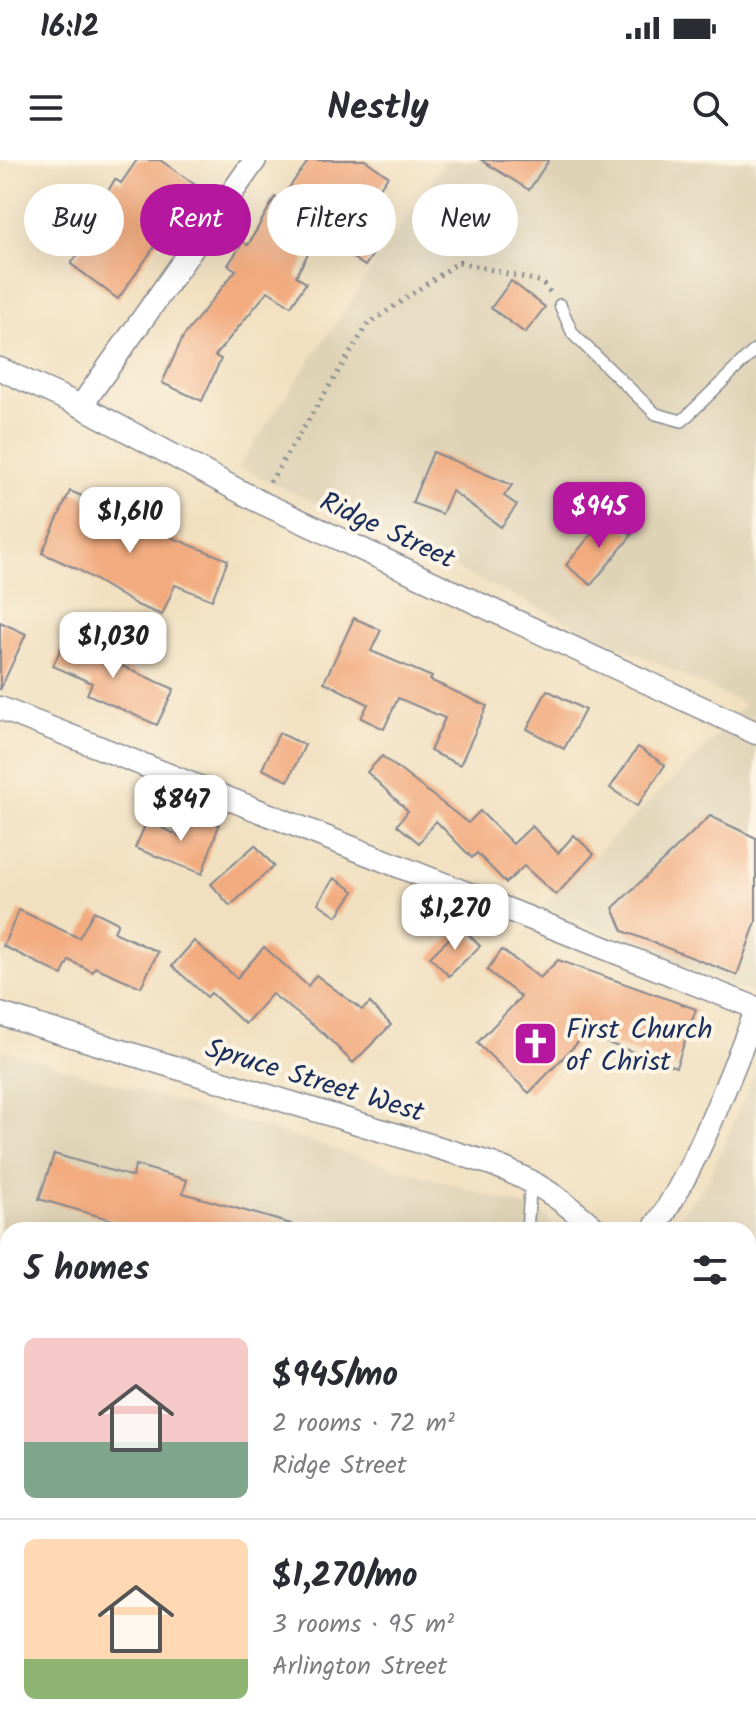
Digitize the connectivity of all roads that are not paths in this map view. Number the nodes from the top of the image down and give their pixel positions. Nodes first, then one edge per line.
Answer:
1 (255, 160) edge
2 (560, 305) road end
3 (756, 349) edge
4 (0, 369) edge
5 (81, 406) junction
6 (0, 708) edge
7 (756, 733) edge
8 (756, 1010) edge
9 (0, 1014) edge
10 (531, 1179) junction
11 (528, 1222) edge
12 (588, 1222) edge
13 (659, 1222) edge

1 - 5 street
2 - 3 lane
4 - 5 street, Ridge Street
5 - 7 street, Ridge Street
6 - 8 street
8 - 13 street
9 - 10 street, Spruce Street West
10 - 11 lane
10 - 12 street, Spruce Street West

